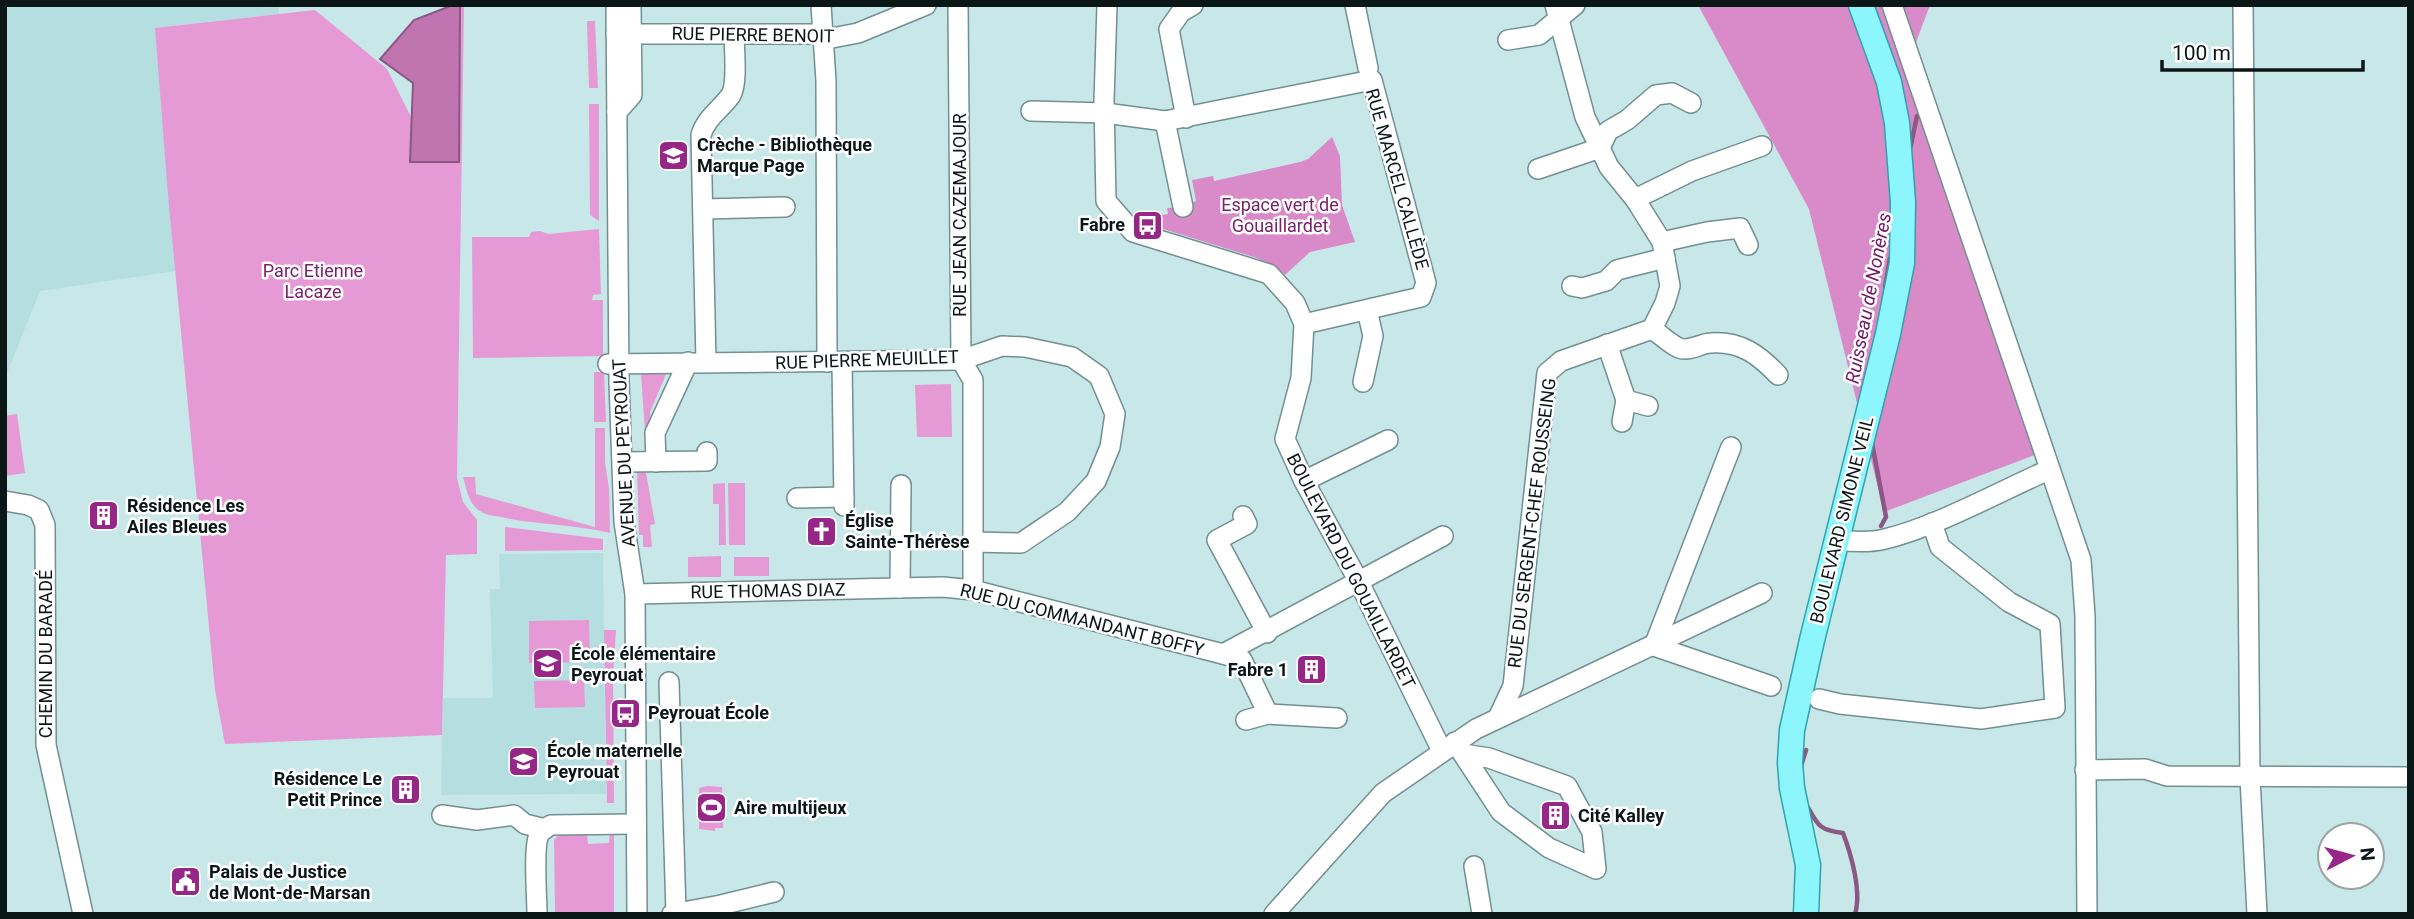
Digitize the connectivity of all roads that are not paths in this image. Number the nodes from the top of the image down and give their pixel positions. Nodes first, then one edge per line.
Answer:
1 (616, 5) edge
2 (631, 5) edge
3 (821, 5) edge
4 (926, 5) edge
5 (958, 5) edge
6 (1107, 5) edge
7 (1193, 5) edge
8 (1355, 5) edge
9 (1575, 5) edge
10 (1861, 5) edge
11 (1892, 5) edge
12 (2243, 5) edge
13 (1557, 11) edge
14 (623, 34) junction
15 (734, 34) junction
16 (822, 34) junction
17 (1508, 40) dead end
18 (1368, 68) dead end
19 (1691, 103) dead end
20 (1031, 111) dead end
21 (1105, 113) junction
22 (1186, 118) junction
23 (1165, 121) junction
24 (1762, 146) dead end
25 (1600, 148) junction
26 (1538, 169) dead end
27 (1634, 199) junction
28 (785, 207) dead end
29 (1184, 207) dead end
30 (704, 214) junction
31 (1748, 245) dead end
32 (1663, 250) junction
33 (1572, 286) dead end
34 (1367, 310) junction
35 (1304, 324) junction
36 (1652, 329) junction
37 (1608, 344) junction
38 (961, 360) junction
39 (697, 362) junction
40 (834, 362) junction
41 (613, 364) junction
42 (1778, 374) dead end
43 (1363, 382) dead end
44 (1626, 400) junction
45 (1648, 406) dead end
46 (1622, 422) dead end
47 (1388, 440) dead end
48 (1731, 447) dead end
49 (707, 452) dead end
50 (623, 462) junction
51 (656, 462) junction
52 (2044, 472) dead end
53 (1304, 481) junction
54 (901, 485) dead end
55 (797, 499) dead end
56 (5, 501) edge
57 (1243, 516) dead end
58 (1932, 523) junction
59 (1443, 536) dead end
60 (1837, 540) junction
61 (973, 542) junction
62 (1359, 582) junction
63 (900, 588) junction
64 (973, 590) junction
65 (1762, 593) dead end
66 (635, 594) junction
67 (1266, 633) junction
68 (1654, 646) junction
69 (1223, 654) junction
70 (669, 681) dead end
71 (1771, 686) dead end
72 (1819, 699) dead end
73 (1268, 714) junction
74 (1337, 718) dead end
75 (1498, 718) junction
76 (1246, 720) dead end
77 (1453, 749) junction
78 (2085, 770) junction
79 (2409, 777) edge
80 (2250, 778) junction
81 (442, 816) dead end
82 (635, 824) junction
83 (545, 829) junction
84 (1474, 866) dead end
85 (774, 892) dead end
86 (83, 914) edge
87 (537, 914) edge
88 (637, 914) edge
89 (674, 914) edge
90 (1274, 914) edge
91 (1482, 914) edge
92 (1806, 914) edge
93 (2087, 914) edge
94 (2258, 914) edge

1 - 14 street
2 - 14 street
3 - 16 street
4 - 16 street, RUE PIERRE BENOIT
5 - 38 street, RUE JEAN CAZEMAJOUR
6 - 21 street
7 - 22 street
8 - 18 street
9 - 13 street
10 - 60 main road, BOULEVARD SIMONE VEIL
11 - 78 street
12 - 80 street
13 - 17 street
13 - 25 street
14 - 15 street, RUE PIERRE BENOIT
14 - 41 street, AVENUE DU PEYROUAT
15 - 16 street, RUE PIERRE BENOIT
15 - 30 street
16 - 40 street
19 - 25 street
20 - 21 street, RUE MARCEL CALLÈDE
21 - 23 street, RUE MARCEL CALLÈDE
21 - 35 street
22 - 23 street, RUE MARCEL CALLÈDE
22 - 34 street, RUE MARCEL CALLÈDE
23 - 29 street
24 - 27 street
25 - 26 street
25 - 27 street
27 - 32 street
28 - 30 street
30 - 39 street
31 - 32 street
32 - 33 street
32 - 36 street
34 - 35 street, RUE MARCEL CALLÈDE
34 - 43 street
35 - 53 street, BOULEVARD DU GOUAILLARDET
36 - 37 street, RUE DU SERGENT-CHEF ROUSSEING
36 - 42 street
37 - 44 street
37 - 75 street, RUE DU SERGENT-CHEF ROUSSEING
38 - 40 street, RUE PIERRE MEUILLET
38 - 61 street, RUE JEAN CAZEMAJOUR
38 - 61 street, RUE PIERRE MEUILLET
39 - 40 street, RUE PIERRE MEUILLET
39 - 41 street, RUE PIERRE MEUILLET
39 - 51 street
40 - 55 street
41 - 50 street, AVENUE DU PEYROUAT
44 - 45 street
44 - 46 street
47 - 53 street
48 - 68 street
49 - 51 street
50 - 51 street
50 - 66 street, AVENUE DU PEYROUAT
52 - 58 street
53 - 62 street, BOULEVARD DU GOUAILLARDET
54 - 63 street
56 - 86 street, CHEMIN DU BARADÉ
57 - 67 street
58 - 60 street
58 - 72 street
59 - 62 street, RUE DU COMMANDANT BOFFY
60 - 92 main road, BOULEVARD SIMONE VEIL
61 - 64 street, RUE JEAN CAZEMAJOUR
62 - 67 street, RUE DU COMMANDANT BOFFY
62 - 77 street, BOULEVARD DU GOUAILLARDET
63 - 64 street, RUE DU COMMANDANT BOFFY
63 - 66 street, RUE THOMAS DIAZ
64 - 69 street, RUE DU COMMANDANT BOFFY
65 - 68 street
66 - 82 street, AVENUE DU PEYROUAT
67 - 69 street, RUE DU COMMANDANT BOFFY
68 - 71 street
68 - 75 street
69 - 73 street
70 - 89 street
73 - 74 street
73 - 76 street
75 - 77 street
77 - 77 street
77 - 90 street
78 - 80 street
78 - 93 street
79 - 80 street
80 - 94 street
81 - 83 street
82 - 83 street
82 - 88 street, AVENUE DU PEYROUAT
83 - 87 street
84 - 91 street
85 - 89 street

